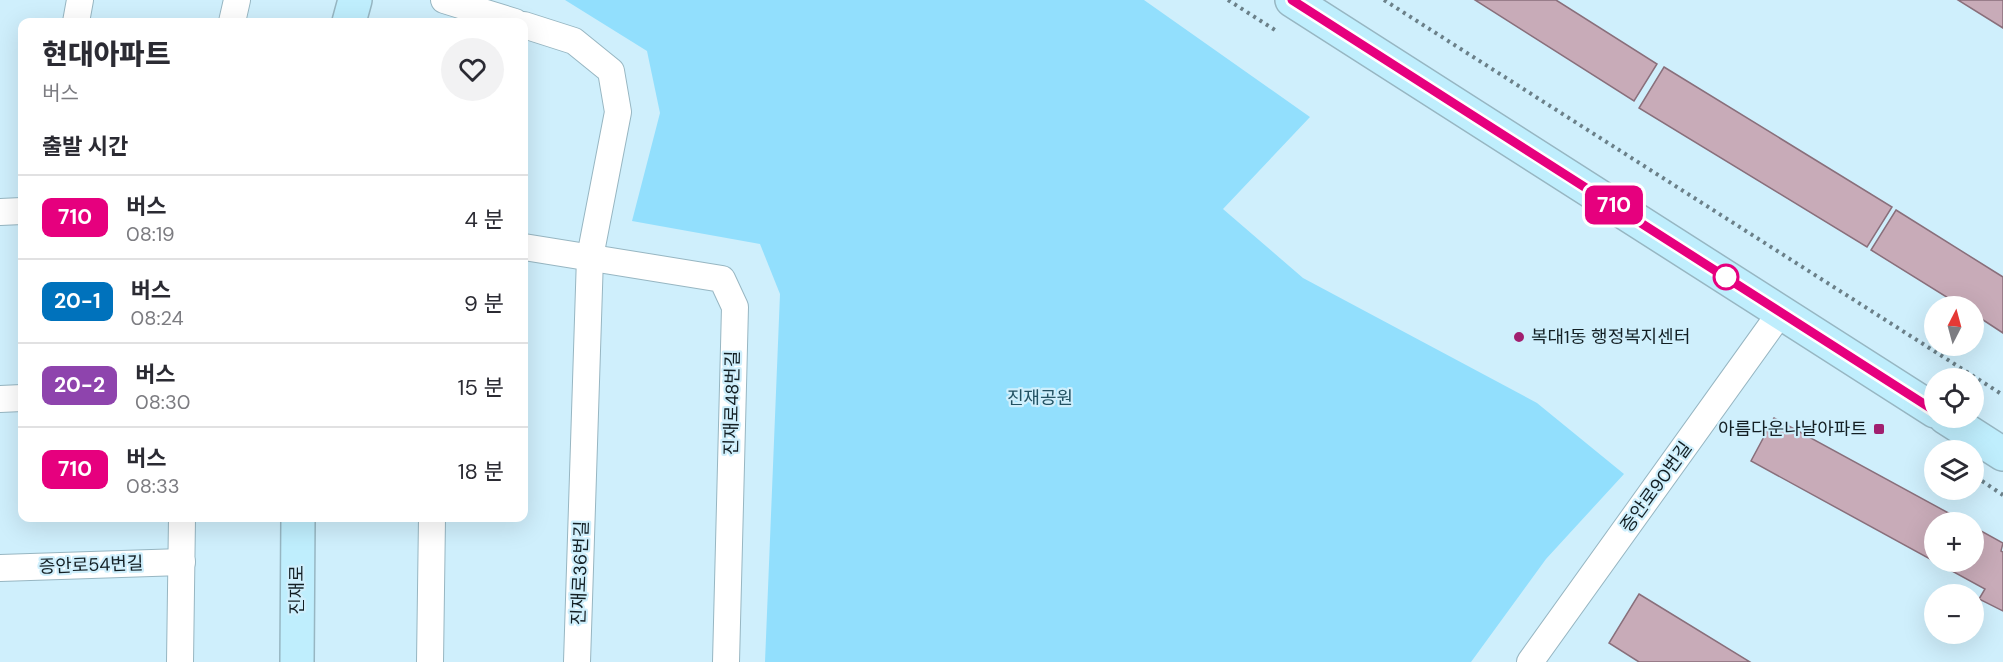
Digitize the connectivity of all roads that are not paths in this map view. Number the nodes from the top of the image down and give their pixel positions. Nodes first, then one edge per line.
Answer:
1 (80, 0) edge
2 (237, 0) edge
3 (355, 0) edge
4 (444, 0) edge
5 (1292, 0) edge
6 (490, 12) edge
7 (77, 18) edge
8 (233, 18) edge
9 (350, 18) edge
10 (505, 18) edge
11 (528, 26) edge
12 (18, 211) edge
13 (0, 212) edge
14 (528, 248) edge
15 (590, 257) junction
16 (1781, 312) junction
17 (18, 398) edge
18 (0, 399) edge
19 (1924, 404) edge
20 (1962, 428) edge
21 (2003, 454) edge
22 (182, 522) edge
23 (298, 522) edge
24 (432, 522) edge
25 (182, 562) junction
26 (0, 568) edge
27 (180, 662) edge
28 (297, 662) edge
29 (430, 662) edge
30 (577, 662) edge
31 (726, 662) edge
32 (1530, 662) edge

1 - 7 street
2 - 8 street
3 - 9 street
4 - 6 street
5 - 16 street
6 - 10 street
11 - 15 street
12 - 13 street
14 - 15 street, 진재로48번길
15 - 30 street, 진재로36번길
15 - 31 street, 진재로48번길
16 - 19 street
16 - 32 street, 증안로90번길
17 - 18 street
20 - 21 street
22 - 25 street
23 - 28 street, 진재로
24 - 29 street
25 - 26 street, 증안로54번길
25 - 27 street

